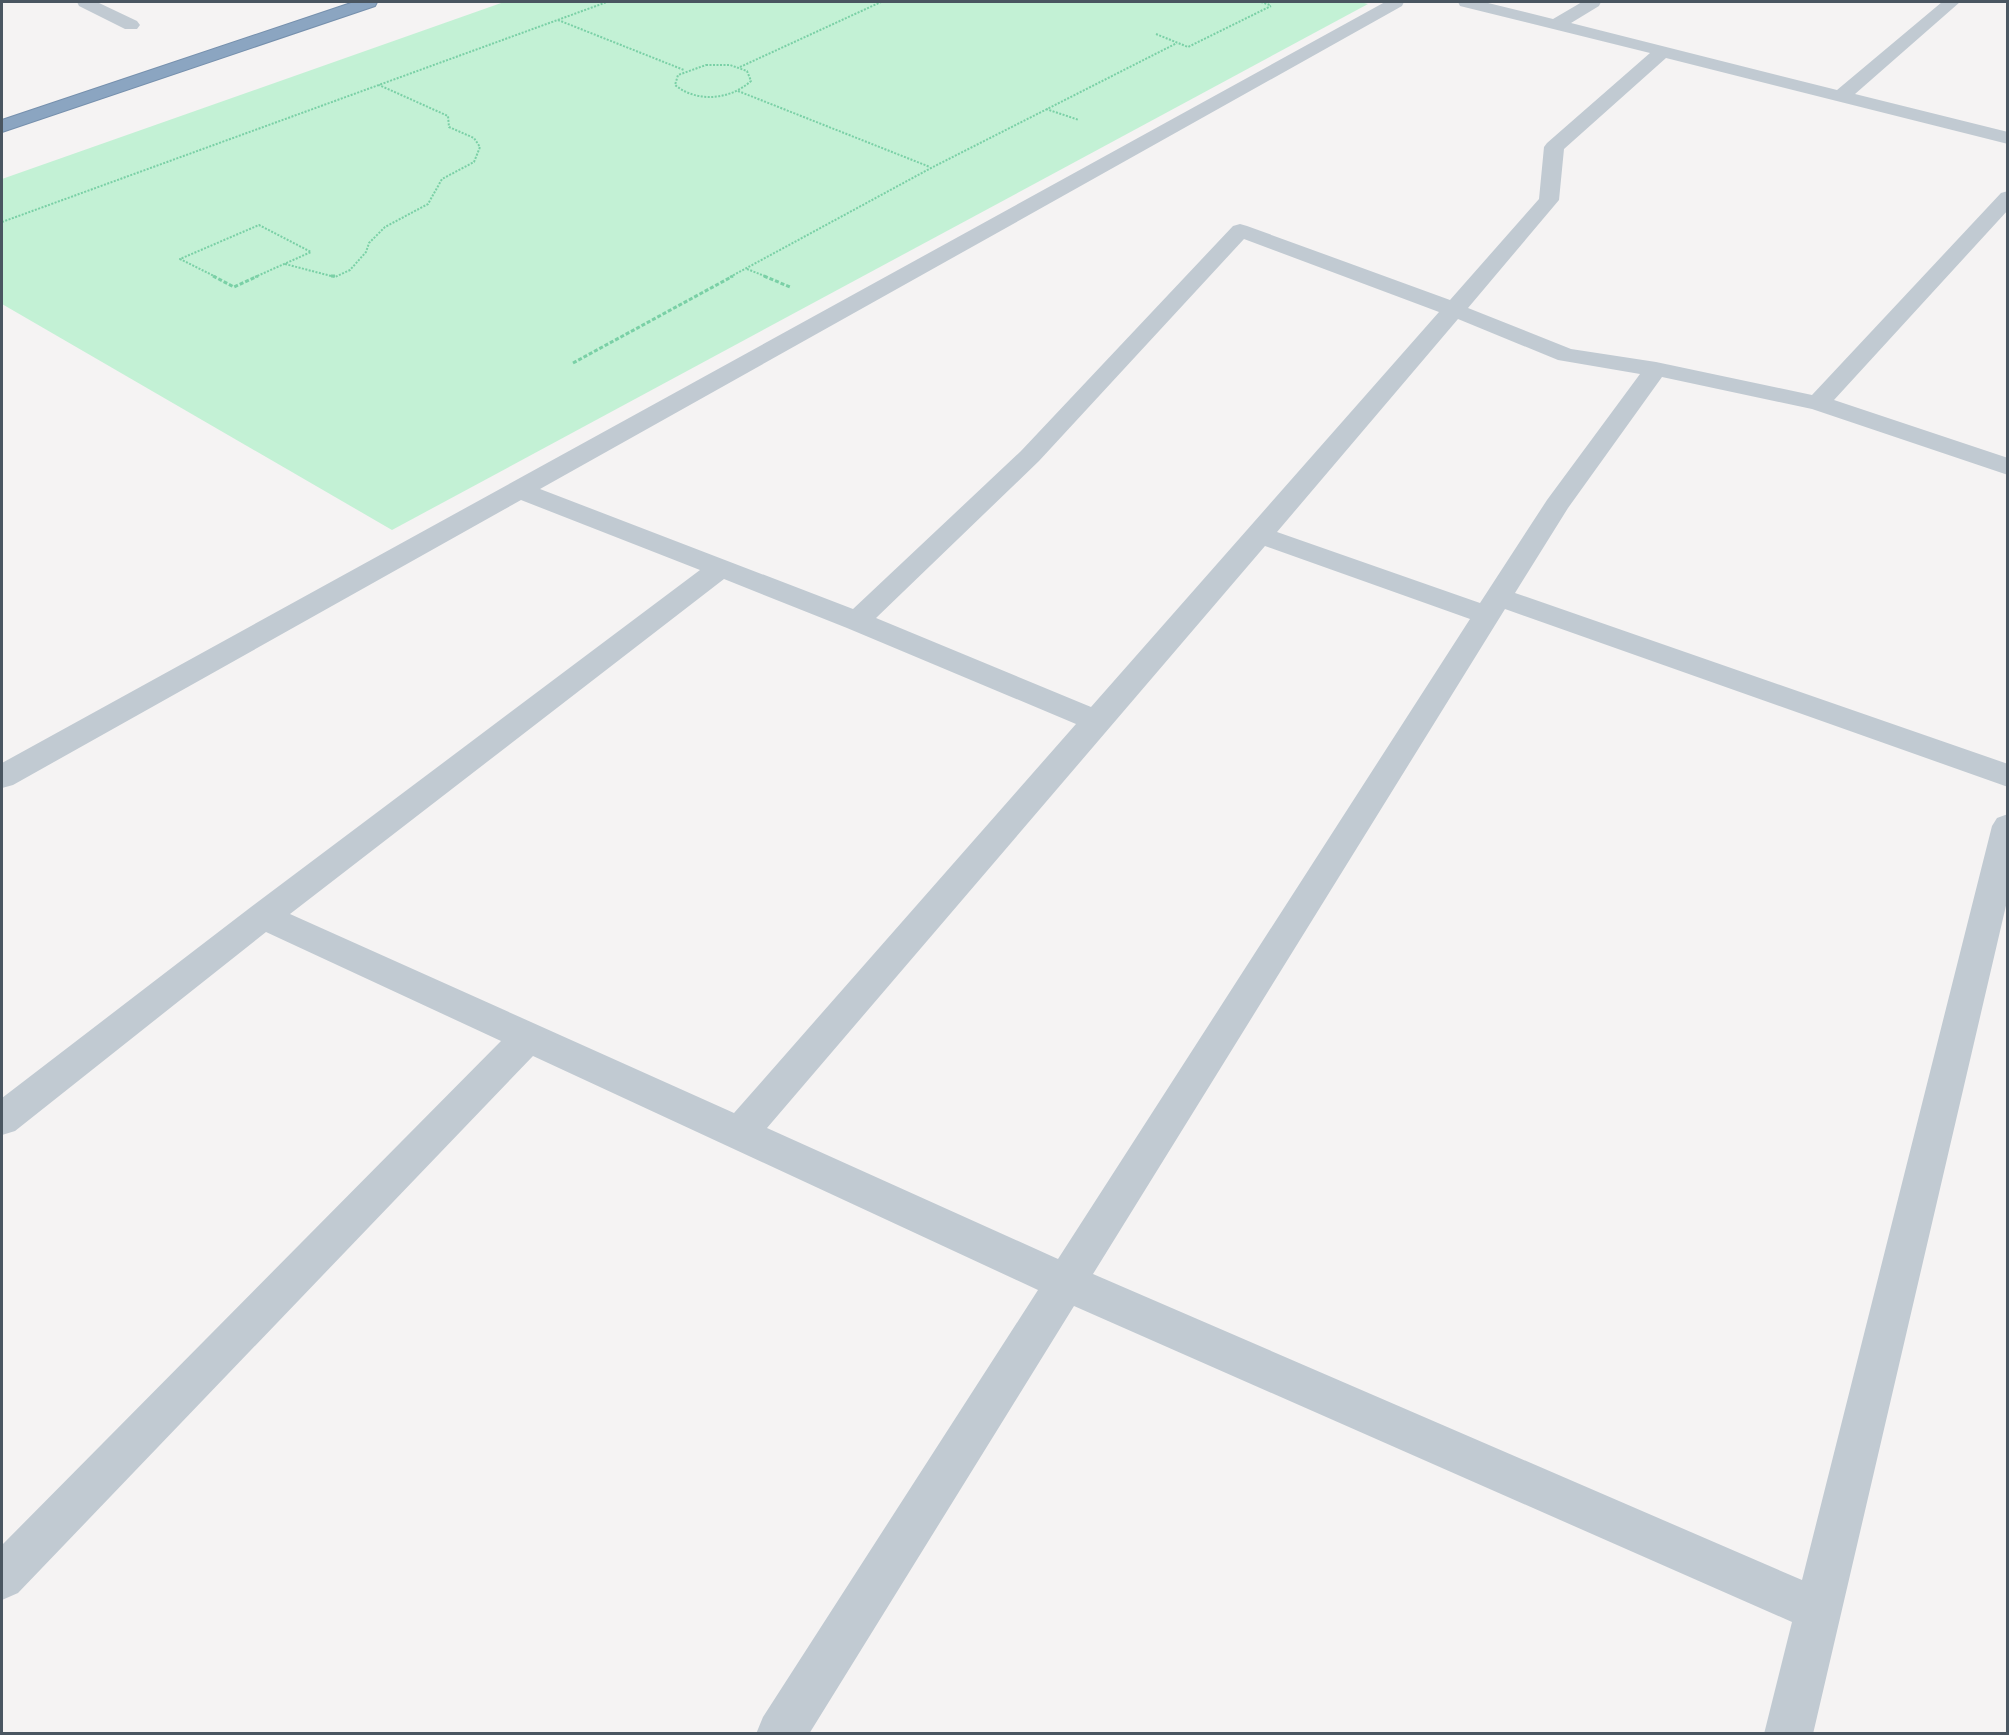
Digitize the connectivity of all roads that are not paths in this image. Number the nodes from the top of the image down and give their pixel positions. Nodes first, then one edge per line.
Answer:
1 (85, 2) edge
2 (369, 2) edge
3 (1396, 2) edge
4 (1466, 2) edge
5 (1593, 2) edge
6 (1952, 2) edge
7 (1557, 24) junction
8 (131, 25) dead end
9 (1664, 51) junction
10 (1841, 96) junction
11 (2, 126) edge
12 (2007, 138) edge
13 (2007, 198) edge
14 (1452, 309) junction
15 (1656, 369) junction
16 (1818, 403) junction
17 (2007, 467) edge
18 (519, 490) junction
19 (1257, 534) junction
20 (721, 568) junction
21 (1493, 606) junction
22 (857, 621) junction
23 (1096, 721) junction
24 (2007, 776) edge
25 (2, 777) edge
26 (2007, 825) edge
27 (263, 916) junction
28 (528, 1037) junction
29 (2, 1119) edge
30 (740, 1132) junction
31 (1065, 1282) junction
32 (2, 1577) edge
33 (1818, 1610) junction
34 (780, 1734) edge
35 (1788, 1734) edge

1 - 8 street
2 - 11 highway
3 - 18 street
4 - 7 street
5 - 7 street
6 - 10 street
7 - 9 street
9 - 10 street
9 - 14 street
10 - 12 street
13 - 16 street
14 - 15 street
14 - 19 street
14 - 22 street
15 - 16 street
15 - 21 street
16 - 17 street
18 - 20 street
18 - 25 street
19 - 21 street
19 - 23 street
20 - 22 street
20 - 27 street
21 - 24 street
21 - 31 street
22 - 23 street
23 - 30 street
26 - 33 street
27 - 28 street
27 - 29 street
28 - 30 street
28 - 32 street
30 - 31 street
31 - 33 street
31 - 34 street
33 - 35 street

